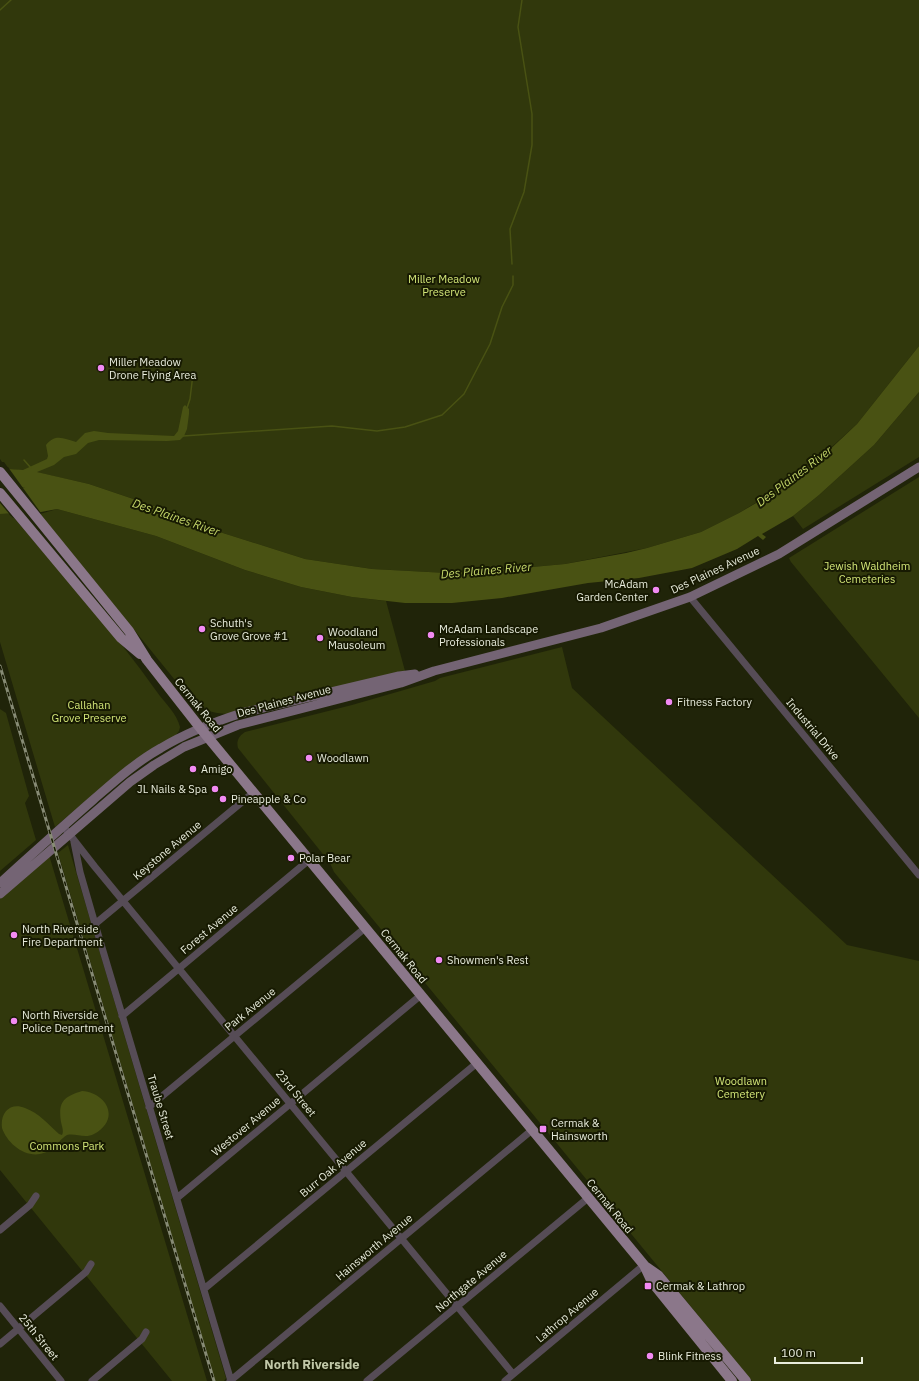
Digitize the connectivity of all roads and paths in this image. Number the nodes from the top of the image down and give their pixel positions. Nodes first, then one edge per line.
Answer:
1 (919, 467) edge
2 (0, 472) edge
3 (0, 493) edge
4 (690, 597) junction
5 (147, 660) junction
6 (434, 671) junction
7 (202, 729) junction
8 (208, 737) junction
9 (254, 792) junction
10 (63, 826) junction
11 (71, 836) junction
12 (309, 860) junction
13 (919, 875) edge
14 (0, 883) edge
15 (0, 894) edge
16 (123, 900) junction
17 (95, 924) junction
18 (365, 928) junction
19 (179, 968) junction
20 (421, 995) junction
21 (122, 1016) junction
22 (235, 1036) junction
23 (477, 1063) junction
24 (290, 1104) junction
25 (149, 1107) junction
26 (532, 1130) junction
27 (346, 1171) junction
28 (36, 1196) dead end
29 (177, 1198) junction
30 (588, 1198) junction
31 (0, 1230) edge
32 (401, 1239) junction
33 (91, 1264) dead end
34 (644, 1265) junction
35 (204, 1289) junction
36 (0, 1306) edge
37 (458, 1307) junction
38 (18, 1329) junction
39 (146, 1332) dead end
40 (0, 1344) edge
41 (513, 1374) junction
42 (61, 1381) edge
43 (92, 1381) edge
44 (231, 1381) edge
45 (367, 1381) edge
46 (504, 1381) edge
47 (732, 1381) edge
48 (746, 1381) edge

1 - 4 main road, Des Plaines Avenue
2 - 5 main road, Cermak Road
3 - 5 main road, Cermak Road
4 - 6 main road, Des Plaines Avenue
4 - 13 street, Industrial Drive
5 - 7 main road, Cermak Road
6 - 7 main road, Des Plaines Avenue
6 - 8 main road, Des Plaines Avenue
7 - 8 main road, Cermak Road
7 - 10 main road, Des Plaines Avenue
8 - 9 main road, Cermak Road
8 - 11 main road, Des Plaines Avenue
9 - 12 main road, Cermak Road
9 - 16 street, Keystone Avenue
10 - 11 street, 23rd Street
10 - 14 main road, Des Plaines Avenue
11 - 15 main road, Des Plaines Avenue
11 - 16 street, 23rd Street
11 - 17 street, Traube Street
12 - 18 main road, Cermak Road
12 - 19 street, Forest Avenue
16 - 17 street, Keystone Avenue
16 - 19 street, 23rd Street
17 - 21 street, Traube Street
18 - 20 main road, Cermak Road
18 - 22 street, Park Avenue
19 - 21 street, Forest Avenue
19 - 22 street, 23rd Street
20 - 23 main road, Cermak Road
20 - 24 street, Westover Avenue
21 - 25 street, Traube Street
22 - 24 street, 23rd Street
22 - 25 street, Park Avenue
23 - 26 main road, Cermak Road
23 - 27 street, Burr Oak Avenue
24 - 27 street, 23rd Street
24 - 29 street, Westover Avenue
25 - 29 street, Traube Street
26 - 30 main road, Cermak Road
26 - 32 street, Hainsworth Avenue
27 - 32 street, 23rd Street
27 - 35 street, Burr Oak Avenue
28 - 31 street
29 - 35 street, Traube Street
30 - 34 main road, Cermak Road
30 - 37 street, Northgate Avenue
32 - 37 street, 23rd Street
32 - 44 street, Hainsworth Avenue
33 - 38 street
34 - 41 street, Lathrop Avenue
34 - 47 main road, Cermak Road
34 - 48 main road, Cermak Road
35 - 44 street, Traube Street
36 - 38 street, 25th Street
37 - 41 street, 23rd Street
37 - 45 street, Northgate Avenue
38 - 40 street
38 - 42 street, 25th Street
39 - 43 street
41 - 46 street, Lathrop Avenue

